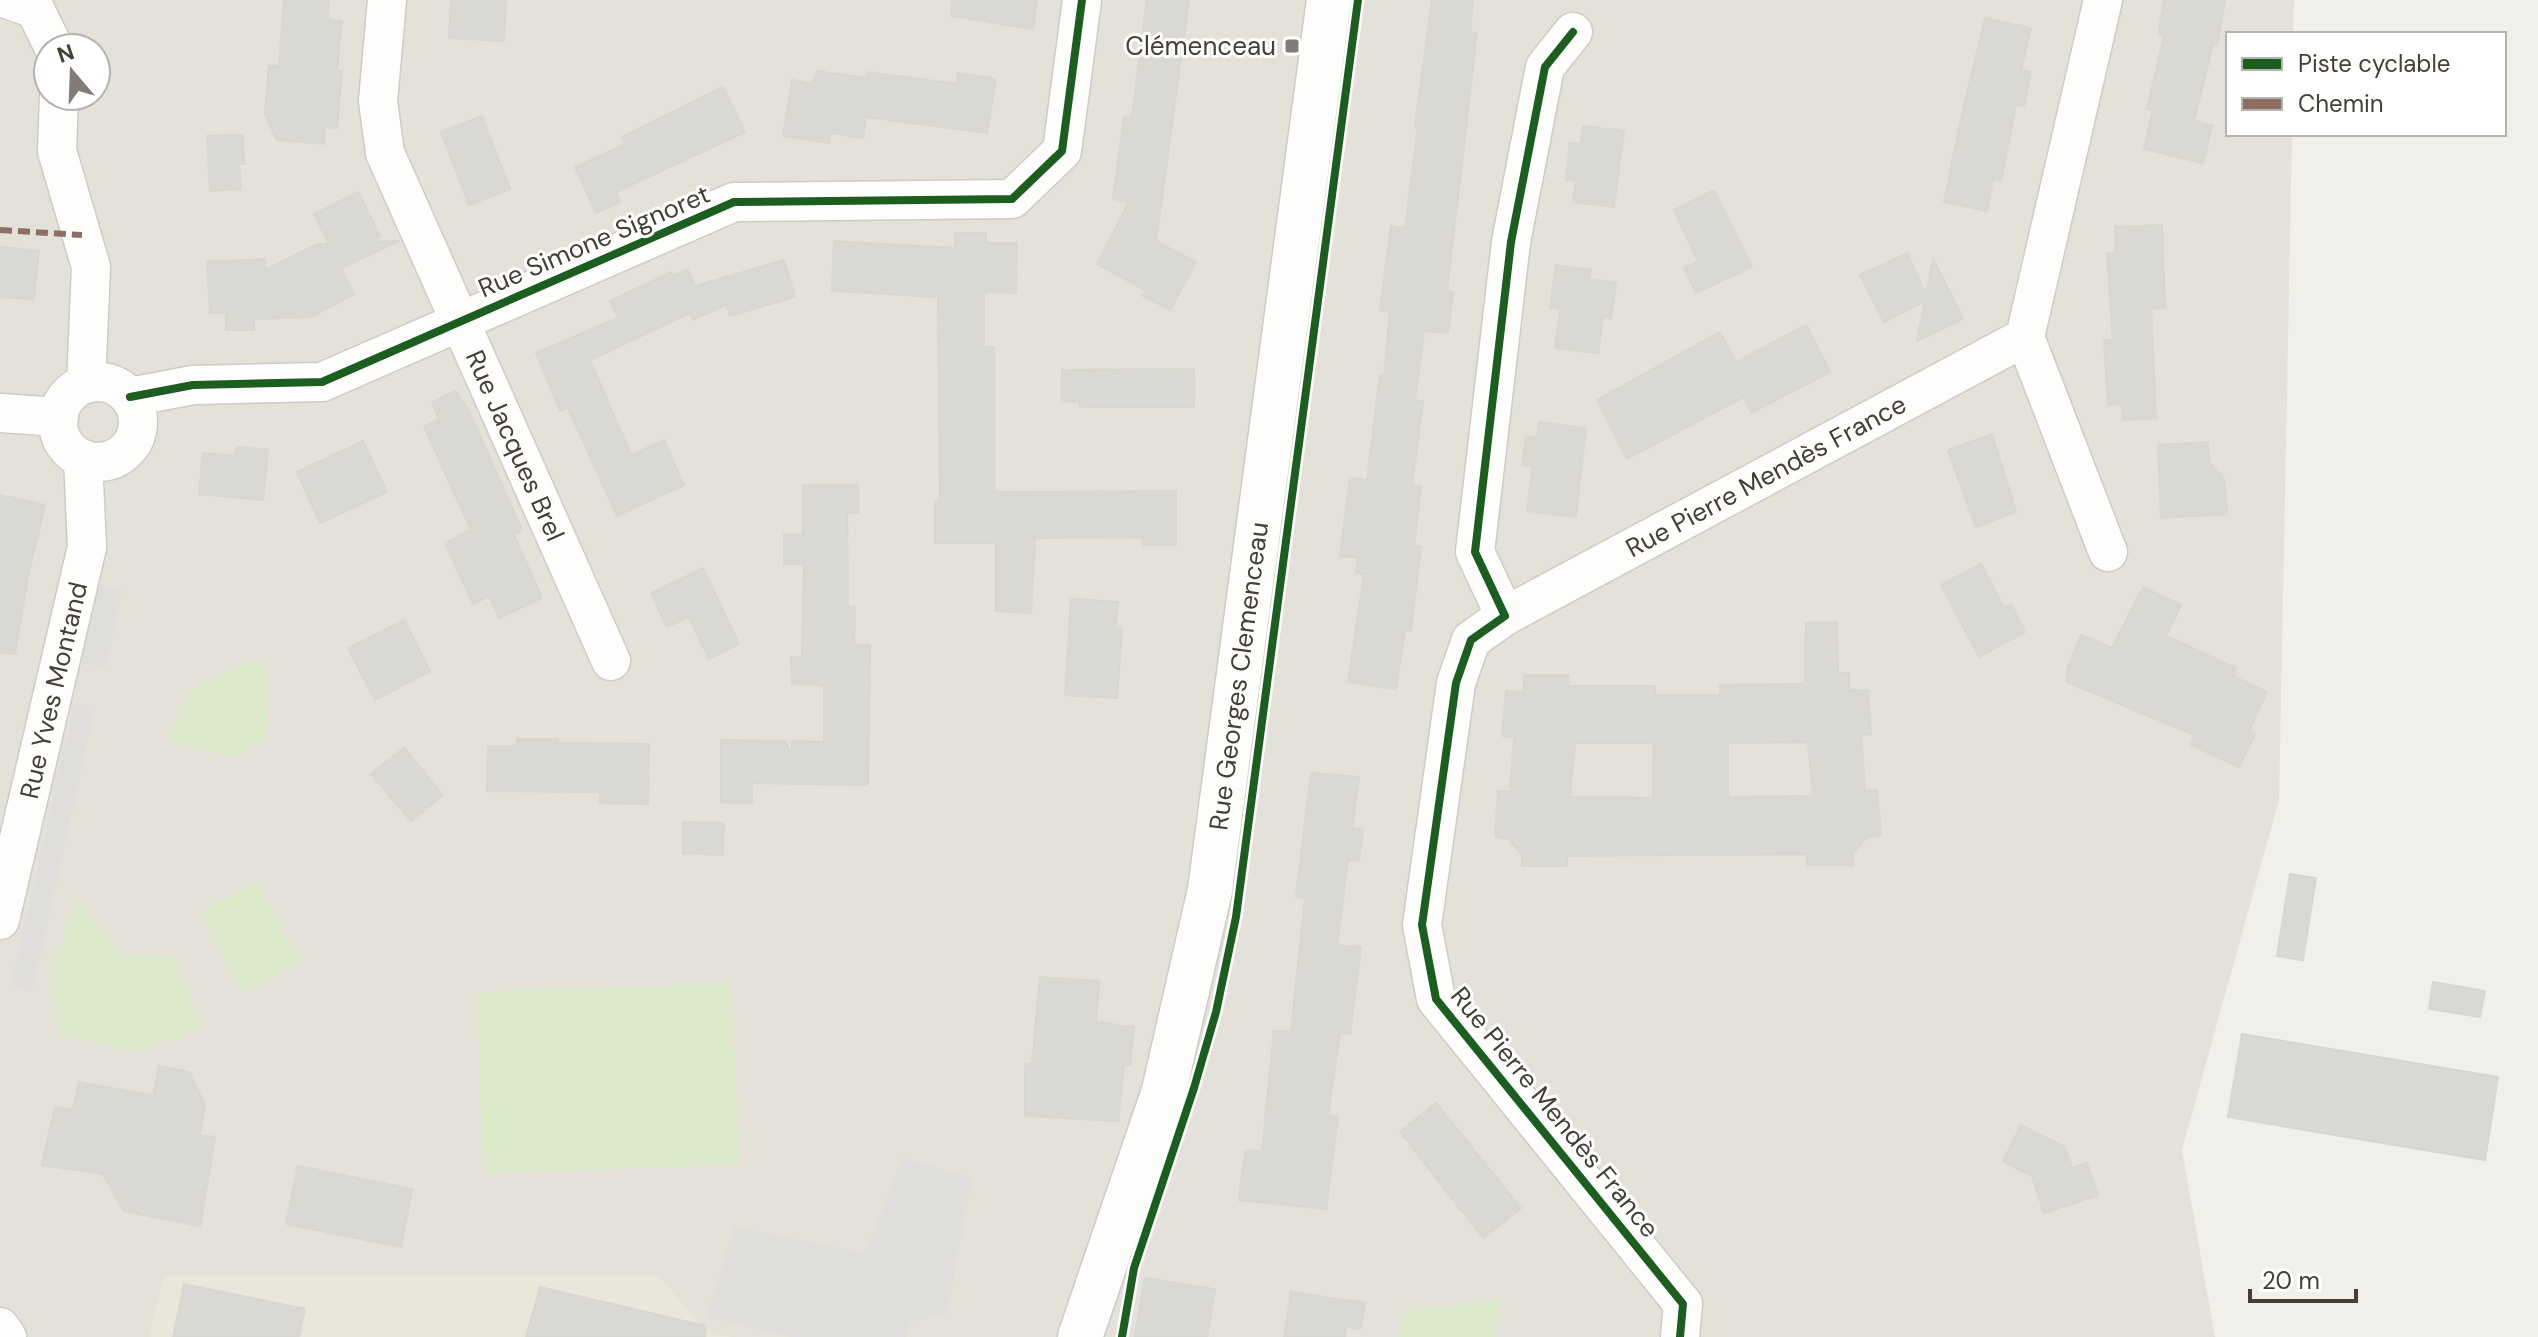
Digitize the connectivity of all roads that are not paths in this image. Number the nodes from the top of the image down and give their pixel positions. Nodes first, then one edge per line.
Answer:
1 (9, 0) edge
2 (387, 0) edge
3 (1082, 0) edge
4 (1329, 0) edge
5 (2103, 0) edge
6 (46, 32) edge
7 (1573, 32) dead end
8 (58, 112) edge
9 (460, 320) junction
10 (2025, 337) junction
11 (86, 384) junction
12 (130, 397) junction
13 (0, 413) edge
14 (59, 417) junction
15 (83, 459) junction
16 (2108, 552) dead end
17 (1505, 616) junction
18 (611, 661) dead end
19 (0, 920) edge
20 (0, 1327) edge
21 (7, 1337) edge
22 (1080, 1337) edge
23 (1680, 1337) edge

1 - 6 street
2 - 9 street, Rue Jacques Brel
3 - 9 street, Rue Simone Signoret
4 - 22 street, Rue Georges Clemenceau
5 - 10 street
7 - 17 street
8 - 11 street
9 - 12 street, Rue Simone Signoret
9 - 18 street, Rue Jacques Brel
10 - 16 street
10 - 17 street, Rue Pierre Mendès France
11 - 12 street
11 - 14 street
12 - 15 street
13 - 14 street
14 - 15 street
15 - 19 street, Rue Yves Montand
17 - 23 street, Rue Pierre Mendès France
20 - 21 street

